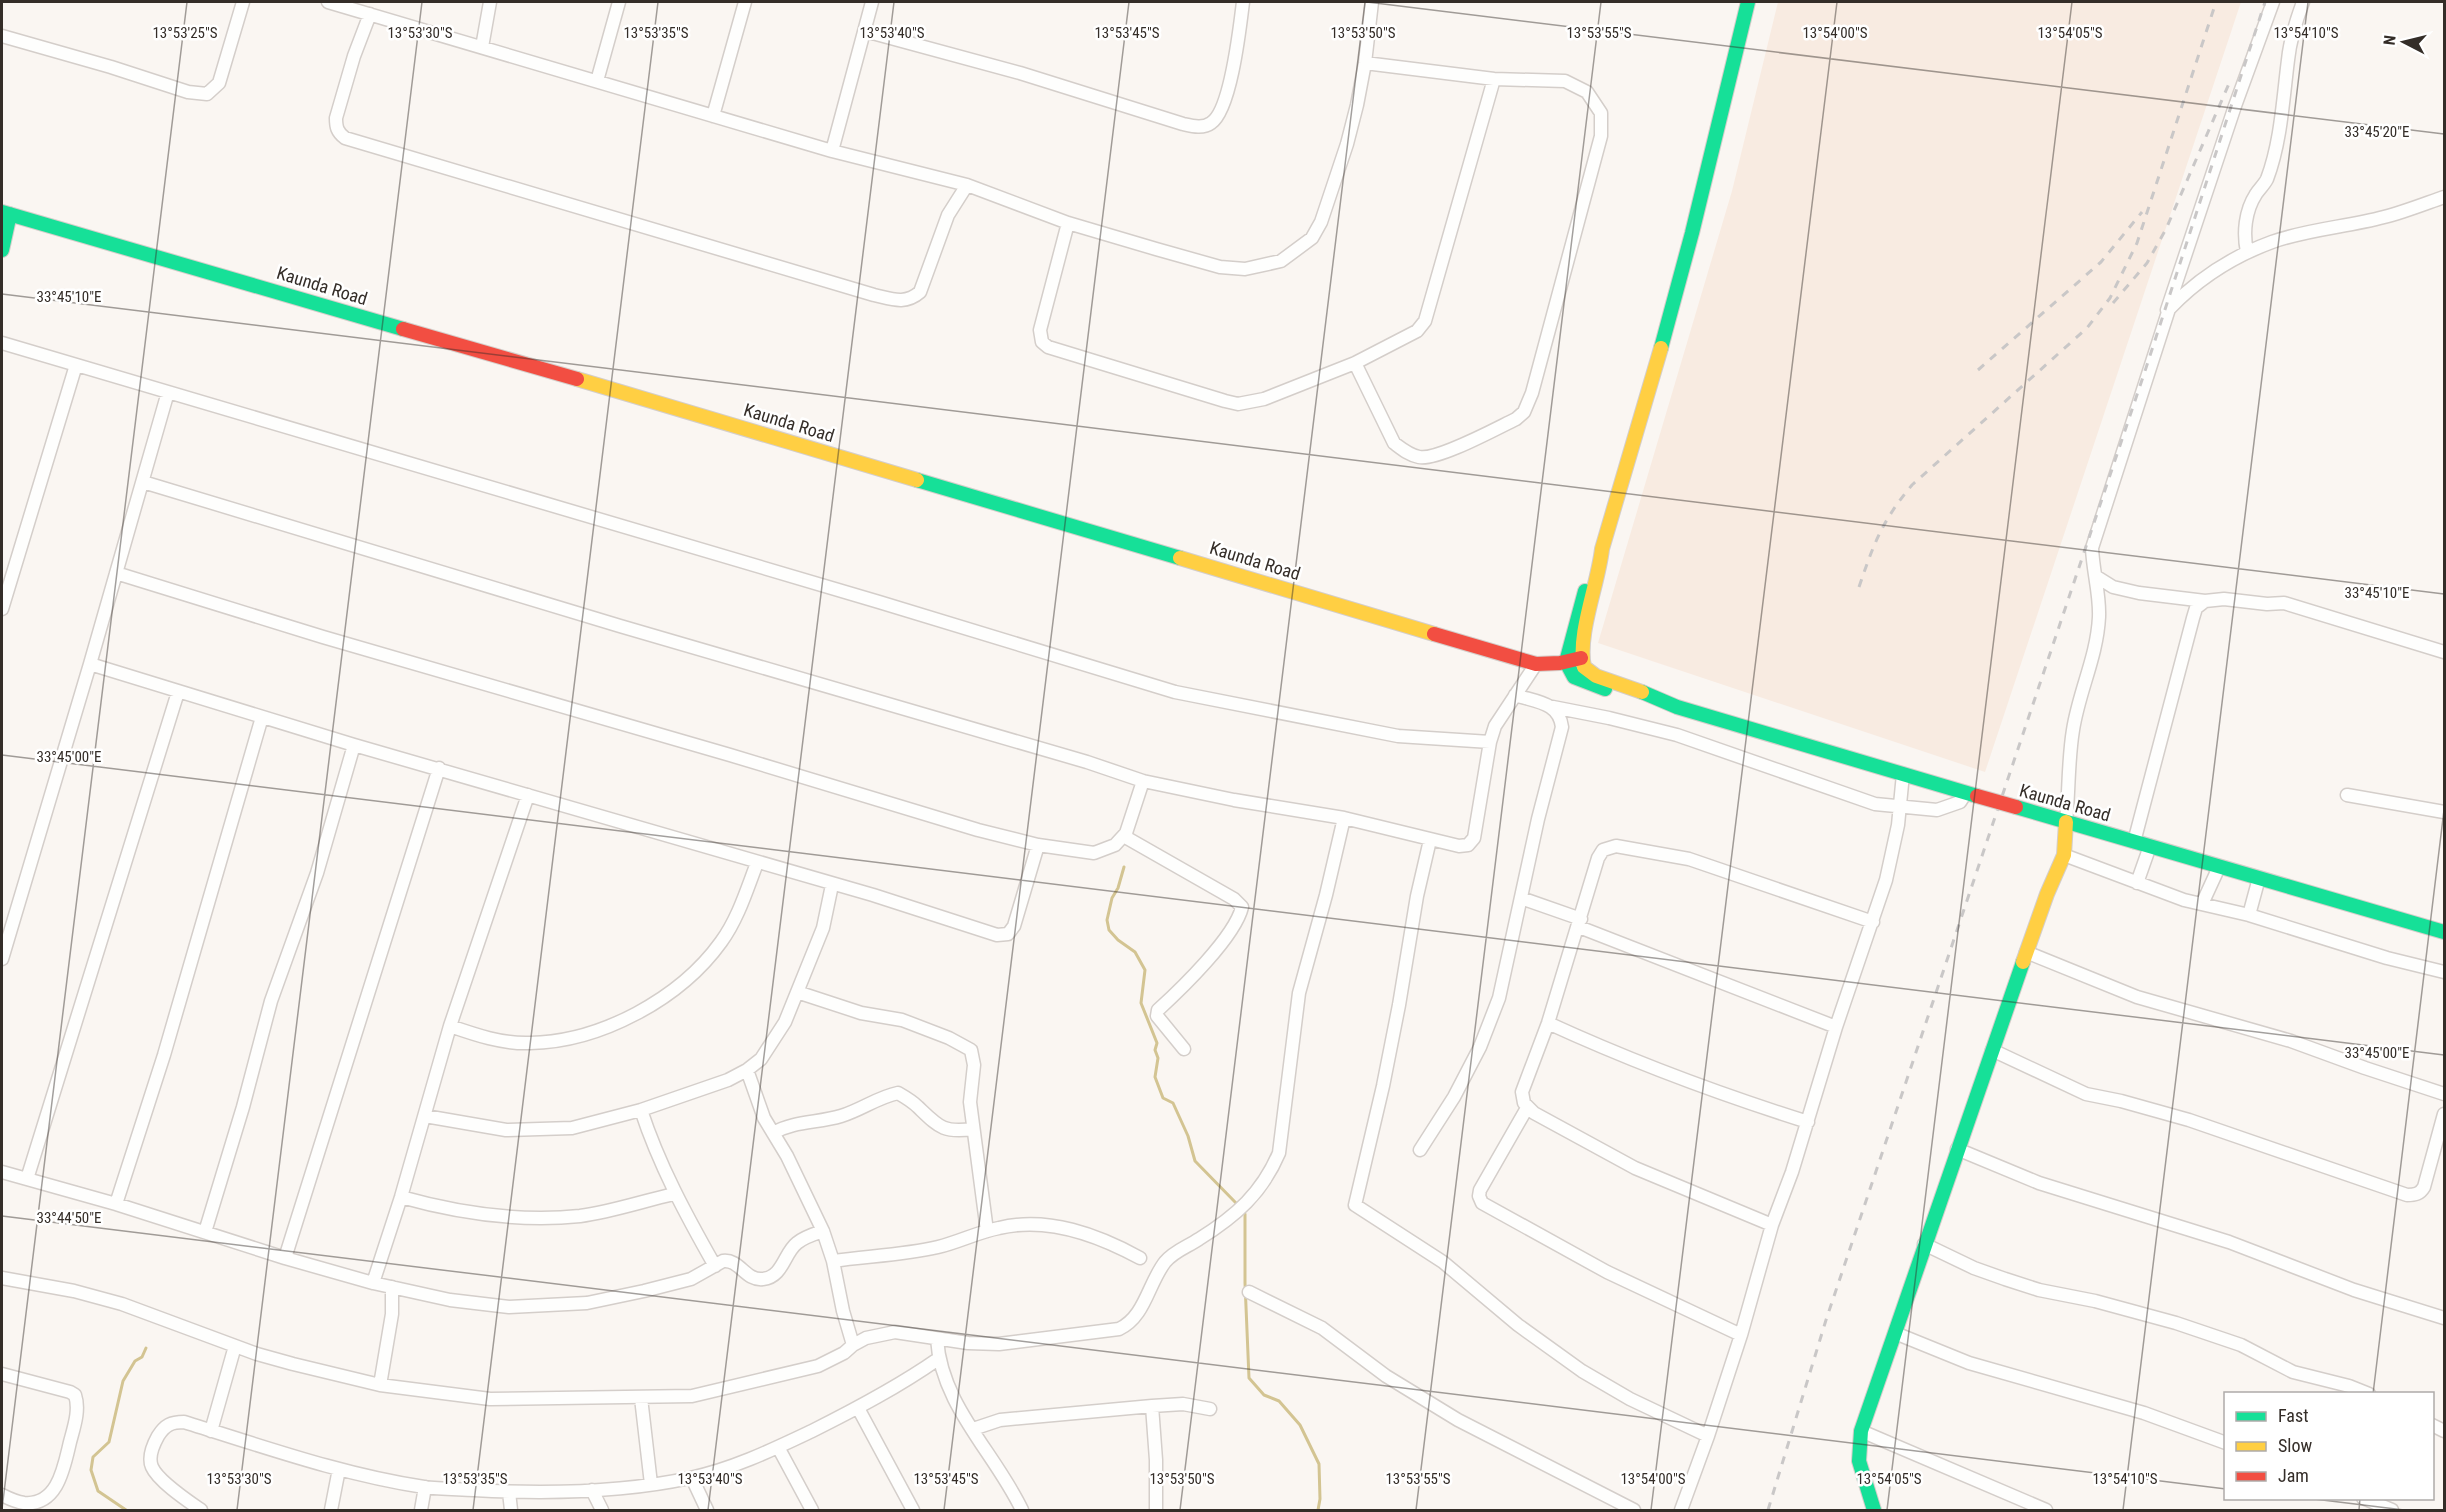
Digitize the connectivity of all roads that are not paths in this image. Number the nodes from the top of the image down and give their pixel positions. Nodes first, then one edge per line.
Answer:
1 (243, 2) edge
2 (328, 2) edge
3 (490, 2) edge
4 (619, 2) edge
5 (745, 2) edge
6 (872, 2) edge
7 (1243, 2) edge
8 (1372, 2) edge
9 (1748, 2) edge
10 (2273, 2) edge
11 (2303, 2) edge
12 (370, 14) junction
13 (865, 31) junction
14 (2, 36) edge
15 (482, 47) junction
16 (1365, 63) junction
17 (1494, 79) junction
18 (597, 81) junction
19 (713, 116) junction
20 (832, 151) junction
21 (967, 185) junction
22 (2445, 197) edge
23 (6, 213) edge
24 (1068, 223) junction
25 (2, 250) edge
26 (2247, 252) junction
27 (2169, 309) junction
28 (2, 343) edge
29 (1355, 363) junction
30 (76, 365) junction
31 (168, 392) junction
32 (142, 482) junction
33 (116, 573) junction
34 (2097, 577) junction
35 (2205, 601) junction
36 (2, 609) edge
37 (1577, 649) junction
38 (2445, 652) edge
39 (1566, 662) junction
40 (90, 664) junction
41 (1536, 664) junction
42 (178, 692) junction
43 (1515, 695) junction
44 (1553, 707) junction
45 (1677, 707) junction
46 (262, 717) junction
47 (1490, 742) junction
48 (354, 745) junction
49 (439, 768) junction
50 (1903, 774) junction
51 (1143, 781) junction
52 (1971, 794) junction
53 (528, 795) junction
54 (2348, 795) dead end
55 (1899, 807) junction
56 (2445, 812) edge
57 (1344, 818) junction
58 (2066, 822) junction
59 (1126, 832) junction
60 (1430, 840) junction
61 (2134, 842) junction
62 (1038, 845) junction
63 (2150, 846) junction
64 (2064, 855) junction
65 (757, 863) junction
66 (2219, 867) junction
67 (2259, 878) junction
68 (2137, 883) junction
69 (832, 885) junction
70 (1521, 898) junction
71 (2202, 904) junction
72 (2249, 915) junction
73 (1873, 922) junction
74 (1580, 923) junction
75 (2445, 932) edge
76 (2026, 952) junction
77 (2, 959) edge
78 (2445, 972) edge
79 (797, 992) junction
80 (1548, 1023) junction
81 (450, 1026) junction
82 (1836, 1028) junction
83 (1184, 1049) dead end
84 (1992, 1050) junction
85 (747, 1070) junction
86 (2445, 1094) edge
87 (1527, 1108) junction
88 (641, 1110) junction
89 (2445, 1114) edge
90 (425, 1116) junction
91 (1808, 1122) junction
92 (973, 1129) junction
93 (773, 1132) junction
94 (1957, 1149) junction
95 (1420, 1150) dead end
96 (2, 1172) edge
97 (27, 1179) junction
98 (674, 1194) junction
99 (402, 1197) junction
100 (116, 1204) junction
101 (1772, 1225) junction
102 (823, 1231) junction
103 (987, 1231) junction
104 (205, 1232) junction
105 (1924, 1244) junction
106 (285, 1258) junction
107 (1140, 1258) dead end
108 (833, 1262) junction
109 (715, 1266) junction
110 (2, 1278) edge
111 (373, 1283) junction
112 (392, 1287) junction
113 (1250, 1292) dead end
114 (2445, 1318) edge
115 (1895, 1333) junction
116 (1741, 1335) junction
117 (937, 1339) junction
118 (853, 1345) junction
119 (235, 1346) junction
120 (938, 1359) junction
121 (2, 1374) edge
122 (380, 1384) junction
123 (2364, 1392) edge
124 (641, 1398) junction
125 (1152, 1406) junction
126 (858, 1408) junction
127 (1210, 1409) dead end
128 (973, 1429) junction
129 (211, 1431) junction
130 (1861, 1431) junction
131 (1708, 1436) junction
132 (2224, 1442) edge
133 (778, 1448) junction
134 (339, 1468) junction
135 (692, 1478) junction
136 (651, 1484) junction
137 (425, 1487) junction
138 (592, 1490) junction
139 (509, 1492) junction
140 (2, 1495) edge
141 (2368, 1500) edge
142 (22, 1503) junction
143 (40, 1510) edge
144 (201, 1510) edge
145 (331, 1510) edge
146 (421, 1510) edge
147 (511, 1510) edge
148 (602, 1510) edge
149 (707, 1510) edge
150 (812, 1510) edge
151 (913, 1510) edge
152 (1022, 1510) edge
153 (1156, 1510) edge
154 (1634, 1510) edge
155 (1681, 1510) edge
156 (1874, 1510) edge
157 (2046, 1510) edge
158 (2392, 1510) edge

1 - 14 street
2 - 12 street
3 - 15 street
4 - 18 street
5 - 19 street
6 - 13 street
7 - 13 street
8 - 16 street
9 - 37 street
10 - 27 street
11 - 26 street
12 - 15 street
12 - 21 street
13 - 20 street
15 - 18 street
16 - 17 street
16 - 24 street
17 - 29 street
17 - 29 street
18 - 19 street
19 - 20 street
20 - 21 street
21 - 24 street
22 - 26 street
23 - 25 street
23 - 41 street, Kaunda Road
24 - 29 street
26 - 27 street
27 - 34 street
28 - 30 street
30 - 31 street
30 - 36 street
31 - 32 street
31 - 47 street
32 - 33 street
32 - 51 street
33 - 40 street
33 - 62 street
34 - 35 street
34 - 58 street
35 - 38 street
35 - 61 street
37 - 39 street, Kaunda Road
37 - 45 street, Kaunda Road
39 - 41 street, Kaunda Road
39 - 45 street, Kaunda Road
40 - 42 street
40 - 77 street
41 - 43 street
42 - 46 street
42 - 97 street
43 - 44 street
43 - 47 street
44 - 55 street
44 - 70 street
45 - 50 street, Kaunda Road
46 - 48 street
46 - 100 street
47 - 60 street
48 - 49 street
48 - 104 street
49 - 53 street
49 - 106 street
50 - 52 street, Kaunda Road
50 - 55 street
51 - 57 street
51 - 59 street
52 - 55 street
52 - 58 street, Kaunda Road, bridge
53 - 65 street
53 - 81 street
54 - 56 street
55 - 73 street
57 - 60 street
57 - 117 street
58 - 61 street, Kaunda Road
58 - 64 street
59 - 62 street
59 - 83 street
60 - 131 street
61 - 63 street, Kaunda Road
62 - 69 street
63 - 66 street, Kaunda Road
63 - 68 street
64 - 68 street
64 - 76 street
65 - 69 street
65 - 81 street
66 - 67 street, Kaunda Road
66 - 71 street
67 - 72 street
67 - 75 street, Kaunda Road
68 - 71 street
69 - 79 street
70 - 74 street
70 - 95 street
71 - 72 street
72 - 78 street
73 - 74 street
73 - 82 street
74 - 80 street
74 - 82 street
76 - 84 street
76 - 86 street
79 - 85 street
79 - 92 street
80 - 87 street
80 - 91 street
81 - 90 street
82 - 91 street
84 - 89 street
84 - 94 street
85 - 88 street
85 - 93 street
87 - 101 street
87 - 116 street
88 - 90 street
88 - 98 street
90 - 99 street
91 - 101 street
92 - 93 street
92 - 103 street
93 - 102 street
94 - 105 street
94 - 114 street
96 - 97 street
97 - 100 street
98 - 99 street
98 - 109 street
99 - 111 street
100 - 104 street
101 - 116 street
102 - 108 street
102 - 109 street
103 - 107 street
103 - 108 street
104 - 106 street
105 - 115 street
105 - 123 street
106 - 111 street
108 - 118 street
109 - 112 street
110 - 119 street
111 - 112 street
112 - 122 street
113 - 154 street
115 - 130 street
115 - 132 street
116 - 131 street
117 - 118 street
117 - 120 street
118 - 124 street
119 - 122 street
119 - 129 street
120 - 126 street
120 - 128 street
121 - 142 street
122 - 124 street
124 - 136 street
125 - 127 street
125 - 128 street
125 - 153 street
126 - 133 street
126 - 151 street
128 - 152 street
129 - 134 street
129 - 144 street
130 - 156 street
130 - 157 street
131 - 155 street
133 - 135 street
133 - 150 street
134 - 137 street
134 - 145 street
135 - 136 street
135 - 149 street
136 - 138 street
137 - 139 street
137 - 146 street
138 - 139 street
138 - 148 street
139 - 147 street
140 - 142 street
141 - 158 street
142 - 143 street

